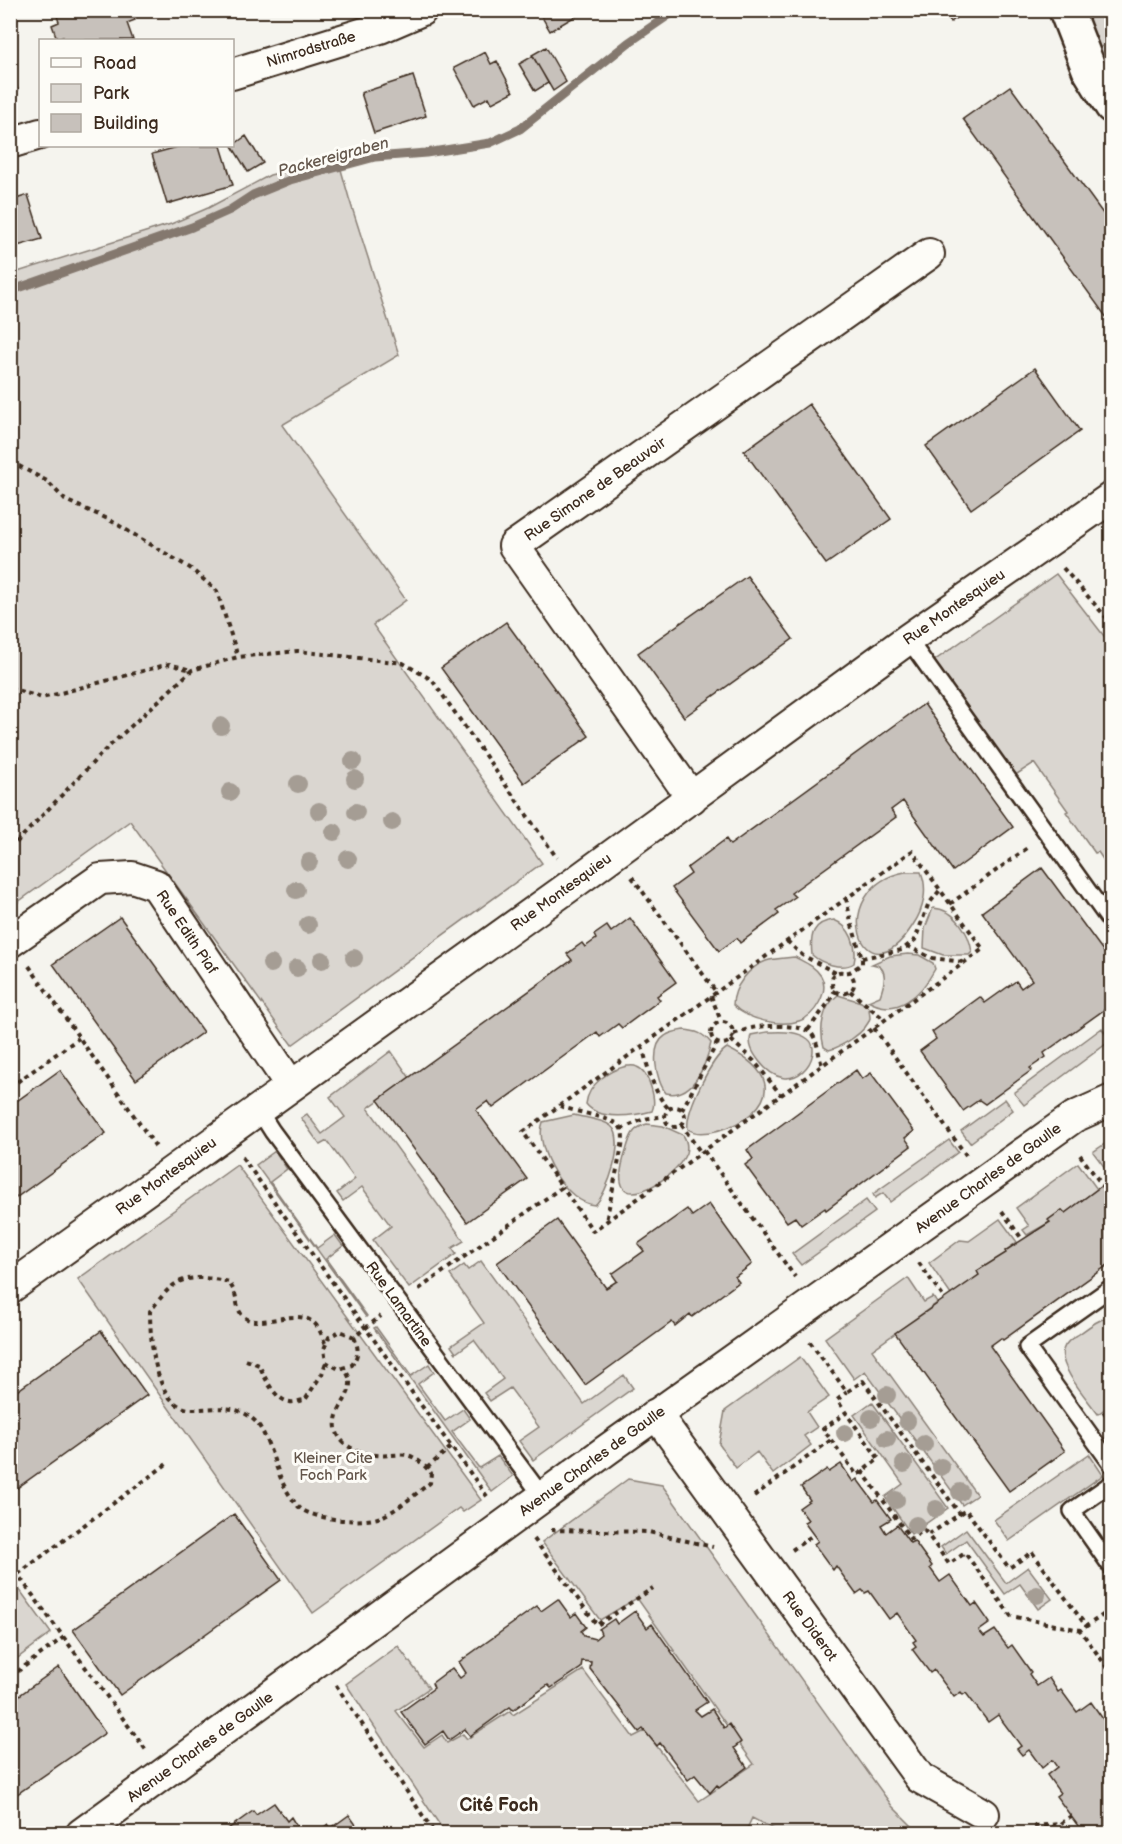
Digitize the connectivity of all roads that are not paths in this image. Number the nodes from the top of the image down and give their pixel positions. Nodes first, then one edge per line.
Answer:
1 (422, 10) edge
2 (1066, 10) edge
3 (376, 19) edge
4 (234, 73) edge
5 (1112, 106) edge
6 (39, 134) edge
7 (10, 143) edge
8 (929, 254) dead end
9 (1112, 497) edge
10 (908, 639) junction
11 (692, 798) junction
12 (1112, 924) edge
13 (11, 942) edge
14 (291, 1086) junction
15 (1112, 1100) edge
16 (258, 1109) junction
17 (1112, 1287) edge
18 (10, 1288) edge
19 (656, 1414) junction
20 (1112, 1465) edge
21 (1112, 1483) edge
22 (542, 1497) junction
23 (1112, 1568) edge
24 (983, 1824) edge
25 (81, 1833) edge

1 - 3 street, Nimrodstraße
2 - 5 street
3 - 4 street, Nimrodstraße
6 - 7 street
8 - 11 street, Rue Simone de Beauvoir
9 - 10 street, Rue Montesquieu
10 - 11 street, Rue Montesquieu
10 - 12 lane
11 - 14 street, Rue Montesquieu
13 - 14 street, Rue Edith Piaf
14 - 16 street, Rue Montesquieu
15 - 19 street, Avenue Charles de Gaulle
16 - 18 street, Rue Montesquieu
16 - 22 lane, Rue Lamartine
17 - 20 lane
19 - 22 street, Avenue Charles de Gaulle
19 - 24 street, Rue Diderot
21 - 23 lane
22 - 25 street, Avenue Charles de Gaulle

